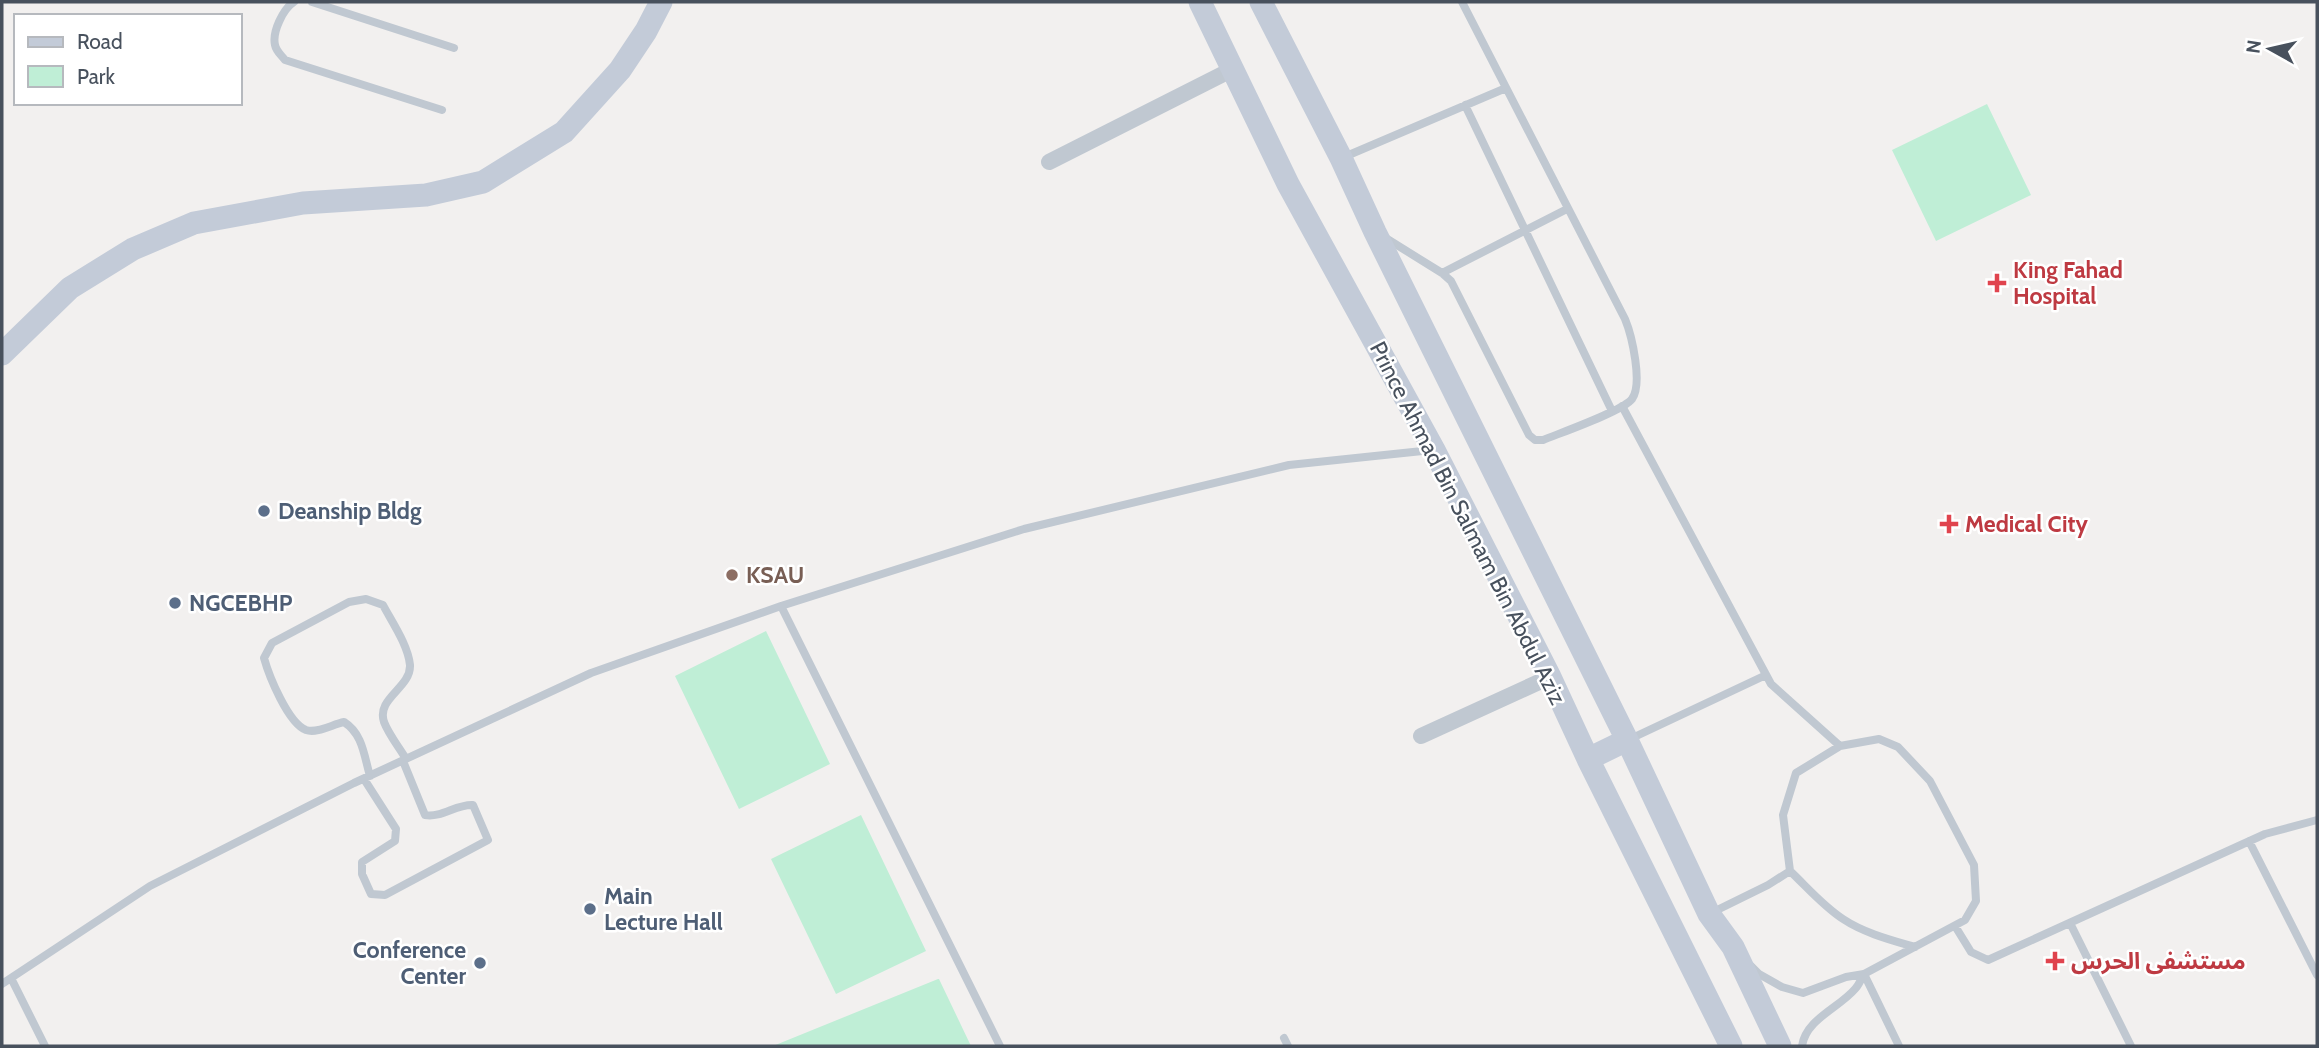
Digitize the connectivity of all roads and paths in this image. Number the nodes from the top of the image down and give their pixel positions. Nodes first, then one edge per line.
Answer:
1 (294, 2) edge
2 (312, 2) edge
3 (661, 2) edge
4 (1200, 2) edge
5 (1261, 2) edge
6 (1462, 2) edge
7 (454, 48) dead end
8 (1233, 69) junction
9 (1506, 88) junction
10 (1465, 105) junction
11 (442, 110) dead end
12 (1341, 158) junction
13 (1049, 162) dead end
14 (1567, 209) junction
15 (1526, 230) junction
16 (1375, 232) junction
17 (1443, 273) junction
18 (2, 354) edge
19 (1622, 406) junction
20 (1612, 411) junction
21 (1434, 450) junction
22 (781, 606) junction
23 (1766, 674) junction
24 (1550, 677) junction
25 (1422, 736) dead end
26 (1627, 740) junction
27 (1840, 746) junction
28 (1588, 759) junction
29 (405, 760) junction
30 (367, 777) junction
31 (2317, 820) edge
32 (2249, 841) junction
33 (1790, 871) junction
34 (1709, 914) junction
35 (2070, 923) junction
36 (1955, 926) junction
37 (1733, 947) junction
38 (1915, 947) junction
39 (1864, 974) junction
40 (2317, 975) edge
41 (11, 978) junction
42 (2, 984) edge
43 (45, 1046) edge
44 (1000, 1046) edge
45 (1731, 1046) edge
46 (1780, 1046) edge
47 (1802, 1046) edge
48 (1899, 1046) edge
49 (2131, 1046) edge

1 - 11 lane
2 - 7 lane
3 - 18 main road
4 - 8 main road, Prince Ahmad Bin Salmam Bin Abdul Aziz
5 - 12 main road, Prince Ahmad Bin Salmam Bin Abdul Aziz
6 - 9 lane
8 - 13 street
8 - 21 main road, Prince Ahmad Bin Salmam Bin Abdul Aziz
9 - 10 lane
9 - 14 lane
10 - 12 lane
10 - 15 lane
12 - 16 main road, Prince Ahmad Bin Salmam Bin Abdul Aziz
14 - 15 lane
14 - 19 lane
15 - 17 lane
15 - 20 lane
16 - 17 lane
16 - 26 main road, Prince Ahmad Bin Salmam Bin Abdul Aziz
17 - 20 lane
19 - 20 lane
19 - 23 lane
21 - 22 lane
21 - 24 main road, Prince Ahmad Bin Salmam Bin Abdul Aziz
22 - 29 lane
22 - 44 lane
23 - 26 lane
23 - 27 lane
24 - 25 street
24 - 28 main road, Prince Ahmad Bin Salmam Bin Abdul Aziz
26 - 28 main road
26 - 34 main road, Prince Ahmad Bin Salmam Bin Abdul Aziz
27 - 33 lane
27 - 36 lane
28 - 45 main road, Prince Ahmad Bin Salmam Bin Abdul Aziz
29 - 30 lane
29 - 30 lane
29 - 30 lane
30 - 41 lane
31 - 32 lane
32 - 35 lane
32 - 40 lane
33 - 34 lane
33 - 38 lane
34 - 37 main road, Prince Ahmad Bin Salmam Bin Abdul Aziz
35 - 36 lane
35 - 49 lane
36 - 38 lane
37 - 39 lane
37 - 46 main road, Prince Ahmad Bin Salmam Bin Abdul Aziz
38 - 39 lane
39 - 47 lane
39 - 48 lane
41 - 42 lane
41 - 43 lane

